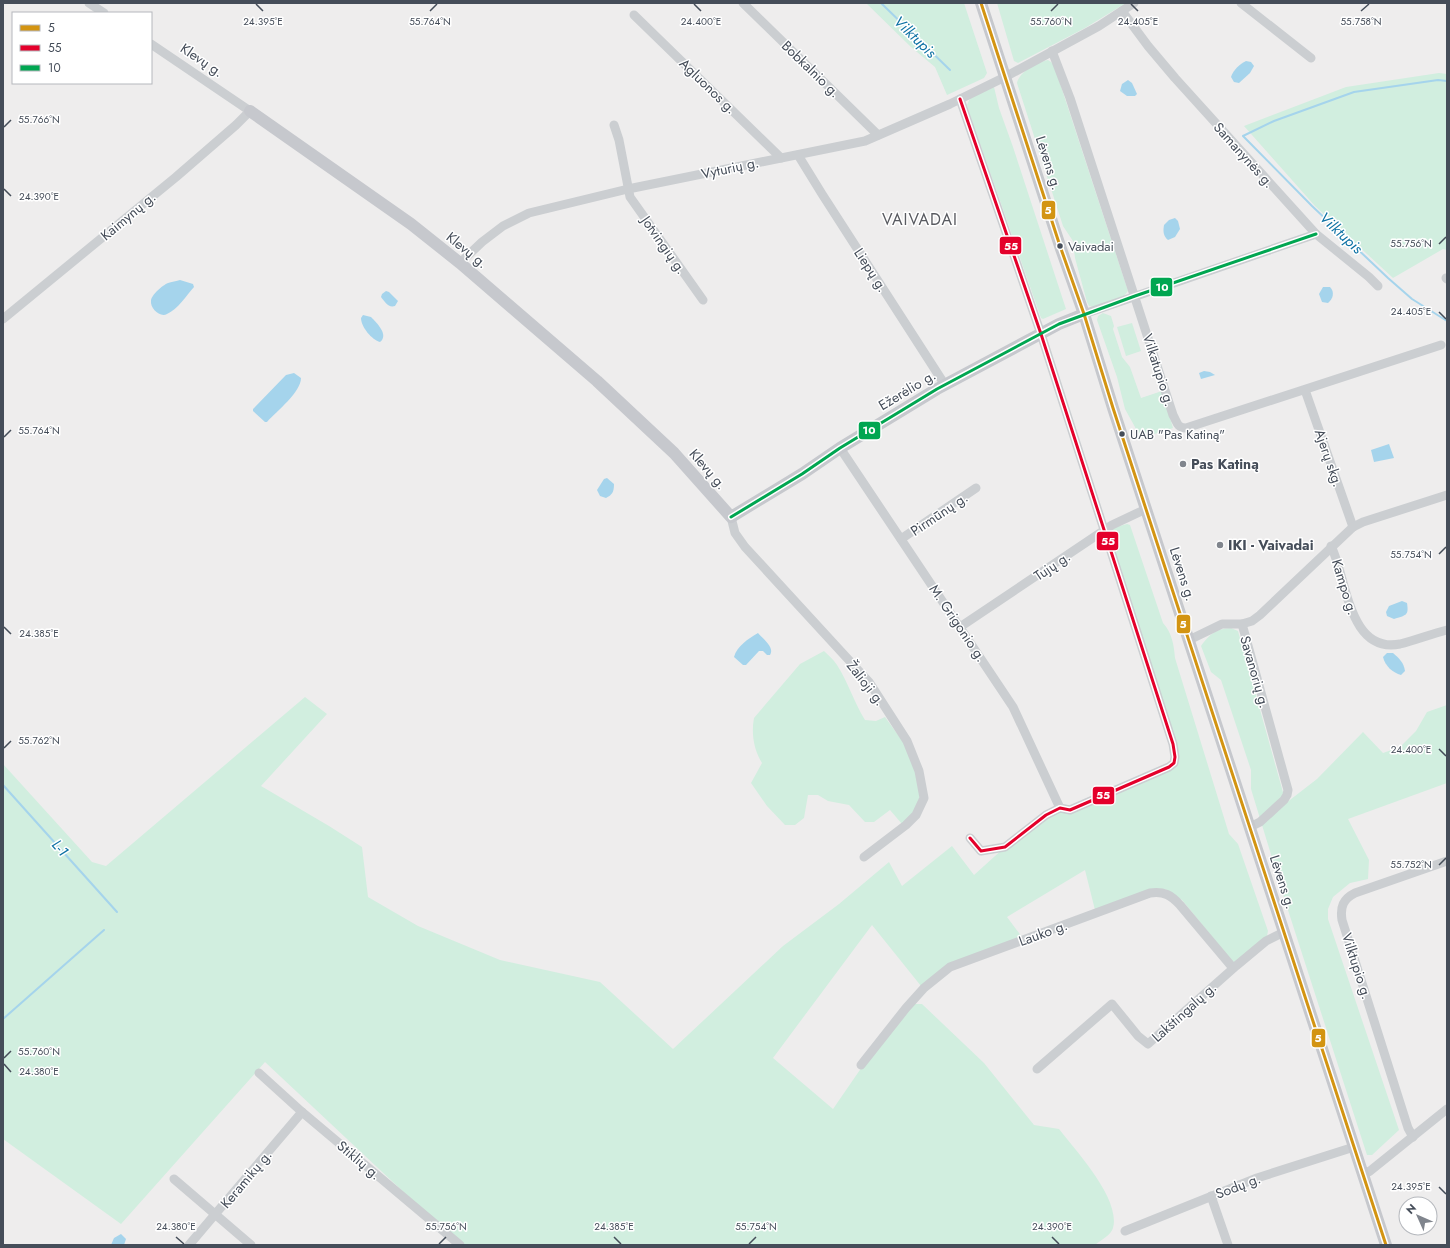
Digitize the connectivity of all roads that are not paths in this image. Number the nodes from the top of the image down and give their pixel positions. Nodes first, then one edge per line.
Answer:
1 (89, 3) edge
2 (743, 3) edge
3 (981, 3) edge
4 (1134, 3) edge
5 (1241, 3) edge
6 (102, 12) edge
7 (1122, 12) junction
8 (634, 15) dead end
9 (152, 45) edge
10 (1052, 51) junction
11 (1311, 58) dead end
12 (1005, 77) junction
13 (960, 99) junction
14 (250, 110) junction
15 (614, 125) dead end
16 (878, 135) junction
17 (798, 155) junction
18 (781, 158) junction
19 (628, 189) junction
20 (1316, 234) junction
21 (460, 263) junction
22 (1378, 286) dead end
23 (1135, 296) junction
24 (703, 300) dead end
25 (1084, 314) junction
26 (3, 319) edge
27 (1041, 334) junction
28 (1441, 345) dead end
29 (945, 385) junction
30 (1306, 390) junction
31 (840, 448) junction
32 (976, 488) dead end
33 (1447, 495) edge
34 (1146, 508) junction
35 (731, 517) junction
36 (1353, 527) junction
37 (1105, 530) junction
38 (901, 539) junction
39 (1331, 546) junction
40 (1242, 624) junction
41 (960, 627) junction
42 (1447, 630) edge
43 (1189, 640) junction
44 (1060, 808) junction
45 (1250, 827) junction
46 (970, 838) dead end
47 (864, 857) dead end
48 (1447, 861) edge
49 (1284, 932) junction
50 (1233, 968) junction
51 (862, 1065) dead end
52 (1037, 1069) dead end
53 (259, 1073) dead end
54 (1447, 1109) edge
55 (302, 1112) junction
56 (1413, 1137) junction
57 (1354, 1147) junction
58 (1363, 1175) junction
59 (174, 1179) dead end
60 (1211, 1196) junction
61 (216, 1214) junction
62 (1125, 1231) dead end
63 (189, 1245) edge
64 (251, 1245) edge
65 (460, 1245) edge
66 (1228, 1245) edge
67 (1386, 1245) edge

1 - 6 street
2 - 16 street, Bobkalnio g.
3 - 12 main road, Lėvens g.
4 - 7 street, Vyturių g.
5 - 11 street
7 - 10 street, Vyturių g.
7 - 20 street, Samanynės g.
8 - 18 street, Agluonos g.
9 - 14 street, Klevų g.
10 - 12 street, Vyturių g.
10 - 23 street, Vilkatupio g.
12 - 13 street, Vyturių g.
12 - 25 main road, Lėvens g.
13 - 16 street, Vyturių g.
13 - 27 street
14 - 21 main road, Klevų g.
14 - 26 street, Kaimynų g.
15 - 19 street, Jotvingių g.
16 - 17 street, Vyturių g.
17 - 18 street, Vyturių g.
17 - 29 street, Liepų g.
18 - 19 street, Vyturių g.
19 - 21 street, Vyturių g.
19 - 24 street, Jotvingių g.
20 - 22 street, Samanynės g.
20 - 23 street
21 - 35 main road, Klevų g.
23 - 25 street
23 - 30 street, Vilkatupio g.
25 - 27 main road, Ežerėlio g.
25 - 34 main road, Lėvens g.
27 - 29 main road, Ežerėlio g.
27 - 37 street
28 - 30 street, Vilkatupio g.
29 - 31 main road, Ežerėlio g.
30 - 36 street, Ajerų skg.
31 - 35 main road, Ežerėlio g.
31 - 38 street, M. Grigonio g.
32 - 38 street, Pirmūnų g.
33 - 36 street, Savanorių g.
34 - 37 street, Tujų g.
34 - 43 main road, Lėvens g.
35 - 47 street, Žalioji g.
36 - 39 street, Savanorių g.
37 - 41 street, Tujų g.
37 - 44 street
38 - 41 street, M. Grigonio g.
39 - 40 street, Savanorių g.
39 - 42 street, Kampo g.
40 - 43 street
40 - 45 street, Savanorių g.
41 - 44 street, M. Grigonio g.
43 - 45 main road, Lėvens g.
44 - 46 street
45 - 49 main road, Lėvens g.
48 - 56 street, Vilktupio g.
49 - 50 street, Lakštingalų g.
49 - 57 main road, Lėvens g.
50 - 51 street, Lauko g.
50 - 52 street, Lakštingalų g.
53 - 55 street, Stiklių g.
54 - 56 street
55 - 61 street, Keramikų g.
55 - 65 street, Stiklių g.
56 - 58 street
57 - 58 main road, Lėvens g.
57 - 60 street, Sodų g.
58 - 67 main road, Lėvens g.
59 - 61 street
60 - 62 street, Sodų g.
60 - 66 street
61 - 63 street, Keramikų g.
61 - 64 street

